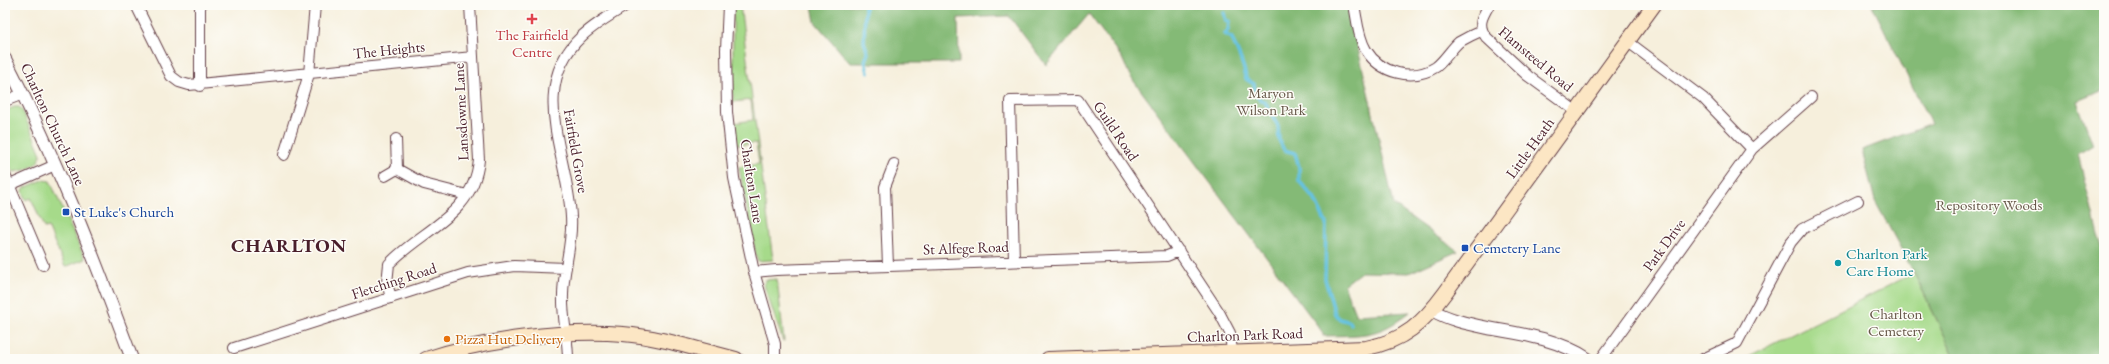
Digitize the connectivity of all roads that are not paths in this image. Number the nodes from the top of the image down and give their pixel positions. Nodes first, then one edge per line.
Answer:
1 (136, 5) edge
2 (200, 5) edge
3 (315, 5) edge
4 (470, 5) edge
5 (627, 5) edge
6 (728, 5) edge
7 (1354, 5) edge
8 (1489, 5) edge
9 (1654, 5) edge
10 (1481, 31) junction
11 (1627, 42) junction
12 (473, 56) junction
13 (5, 59) edge
14 (308, 74) junction
15 (200, 86) junction
16 (23, 94) junction
17 (1811, 97) dead end
18 (5, 101) edge
19 (1577, 112) junction
20 (396, 139) dead end
21 (1752, 149) junction
22 (284, 155) dead end
23 (894, 164) dead end
24 (55, 165) junction
25 (397, 169) junction
26 (5, 174) edge
27 (385, 176) dead end
28 (10, 185) junction
29 (467, 196) junction
30 (1858, 201) dead end
31 (1179, 251) junction
32 (1014, 261) junction
33 (43, 265) dead end
34 (888, 266) junction
35 (566, 268) junction
36 (754, 272) junction
37 (391, 298) junction
38 (1432, 310) junction
39 (567, 334) junction
40 (234, 348) dead end
41 (1232, 352) junction
42 (132, 359) edge
43 (426, 359) edge
44 (568, 359) edge
45 (736, 359) edge
46 (775, 359) edge
47 (1048, 359) edge
48 (1588, 359) edge
49 (1601, 359) edge
50 (1703, 359) edge

1 - 15 street, The Heights
2 - 15 street
3 - 14 street
4 - 12 street, Lansdowne Lane
5 - 35 street, Fairfield Grove
6 - 36 street, Charlton Lane
7 - 10 street
8 - 10 street, Flamsteed Road
9 - 11 main road, Little Heath
10 - 19 street, Flamsteed Road
11 - 19 main road, Little Heath
11 - 21 street
12 - 14 street, The Heights
12 - 29 street, Lansdowne Lane
13 - 16 street, Charlton Church Lane
14 - 15 street, The Heights
14 - 22 street
16 - 18 street
16 - 24 street, Charlton Church Lane
17 - 21 street, Park Drive
19 - 38 main road, Little Heath
20 - 25 street
21 - 49 street, Park Drive
23 - 34 street
24 - 28 street
24 - 42 street, Charlton Church Lane
25 - 27 street
25 - 29 street
26 - 28 street
28 - 33 street
29 - 37 street, Lansdowne Lane
30 - 50 street
31 - 32 street, St Alfege Road
31 - 32 street, Guild Road
31 - 41 street, Guild Road
32 - 34 street, St Alfege Road
34 - 36 street, St Alfege Road
35 - 37 street, Fletching Road
35 - 39 street, Fairfield Grove
36 - 46 street, Charlton Lane
37 - 40 street, Fletching Road
38 - 41 main road, Charlton Park Road
38 - 48 street
39 - 43 main road
39 - 44 street, Fairfield Grove
39 - 45 main road
41 - 47 main road, Charlton Park Road

